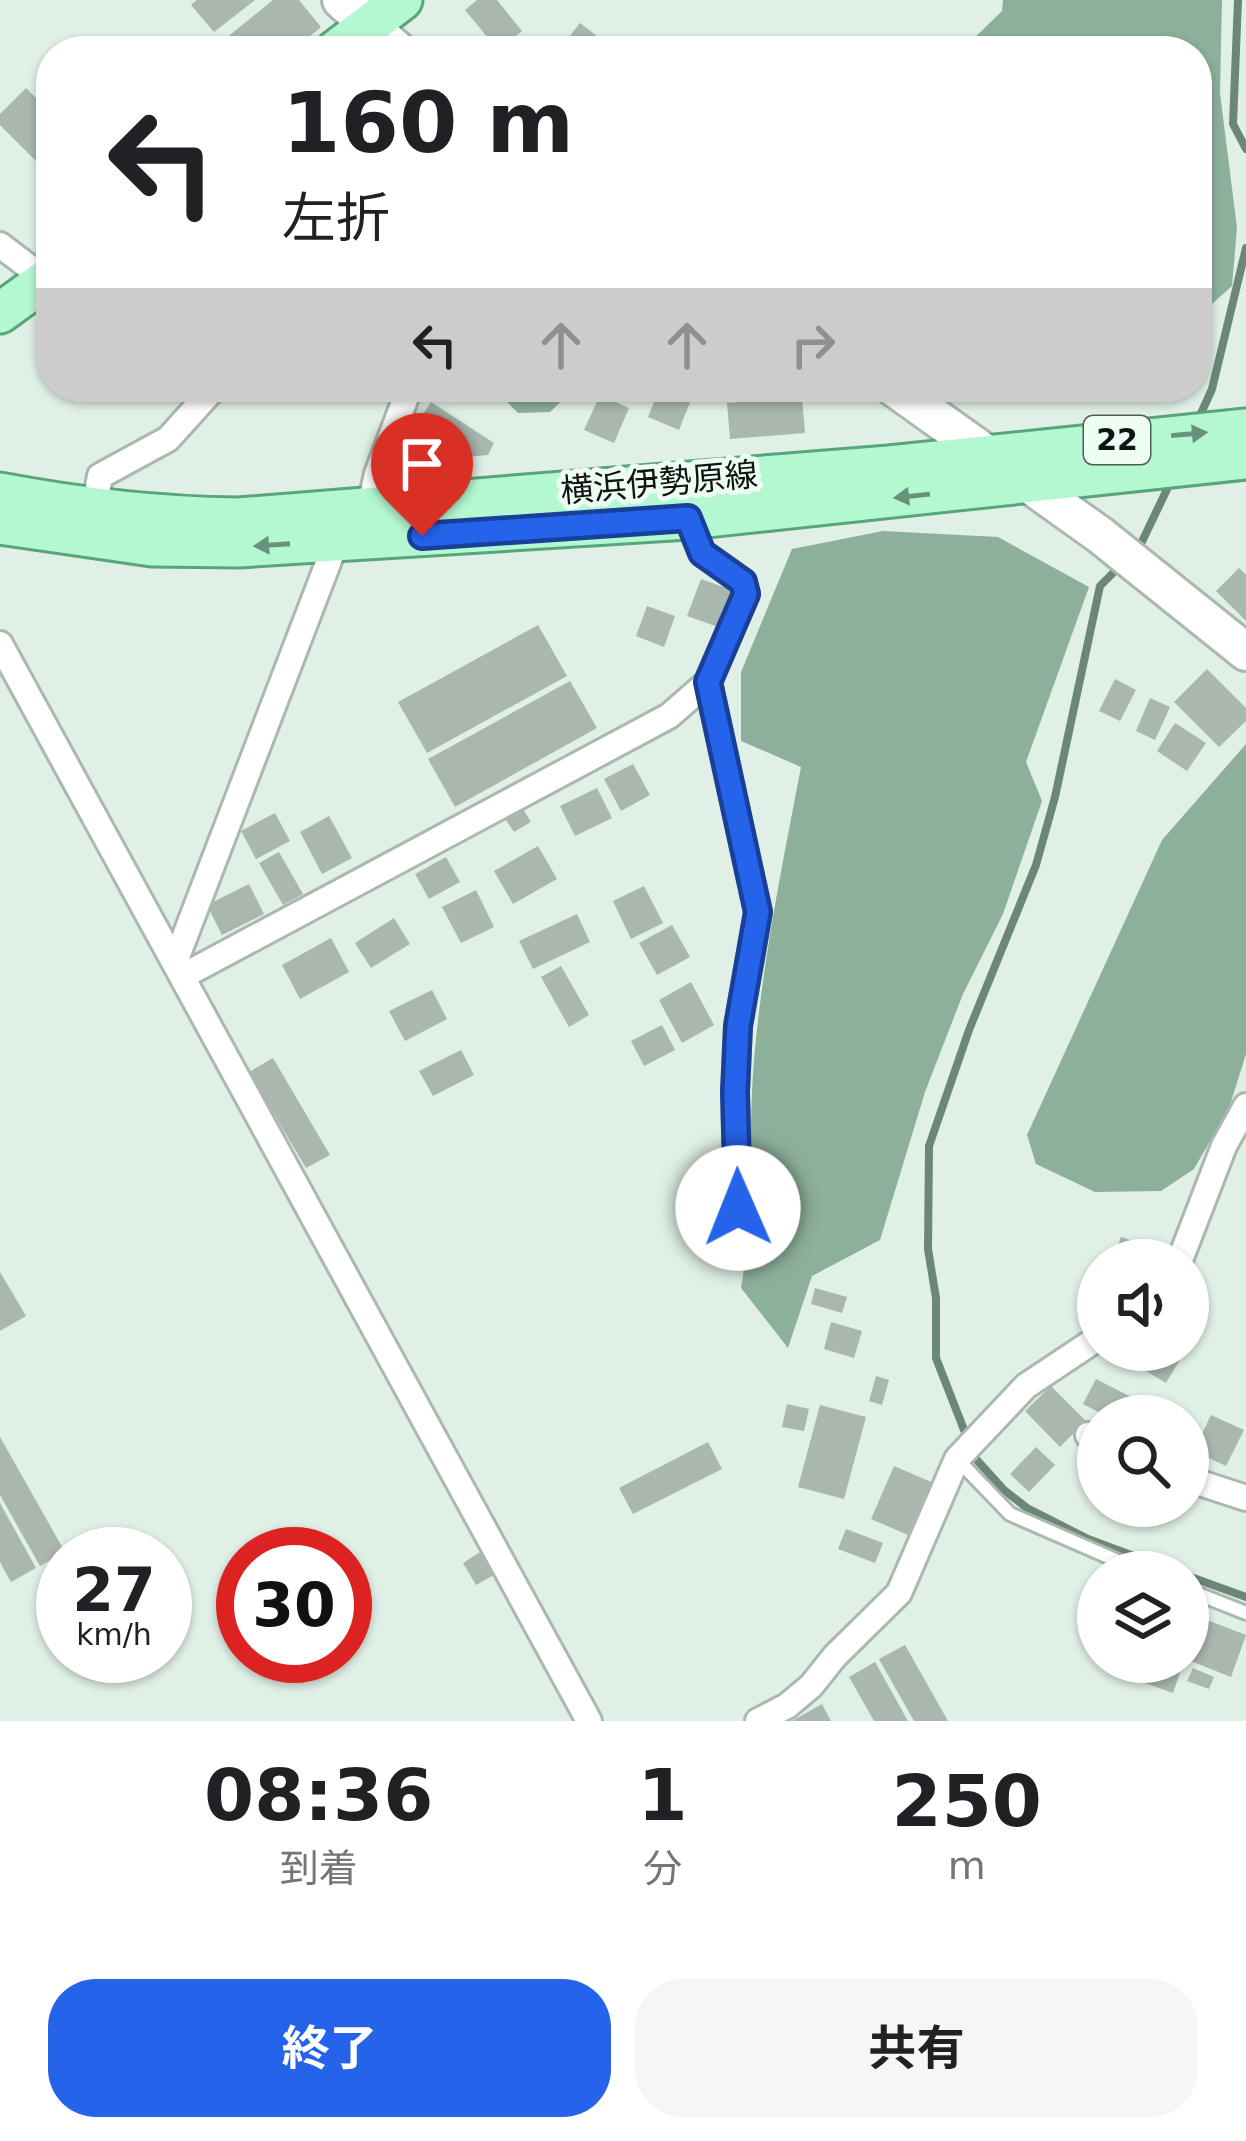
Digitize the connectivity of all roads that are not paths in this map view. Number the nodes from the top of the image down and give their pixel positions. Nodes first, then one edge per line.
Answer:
1 (403, 0) edge
2 (369, 25) edge
3 (0, 245) edge
4 (36, 269) edge
5 (36, 287) edge
6 (0, 313) edge
7 (201, 402) edge
8 (403, 402) edge
9 (915, 402) edge
10 (1246, 429) edge
11 (989, 453) junction
12 (1246, 459) edge
13 (1028, 482) junction
14 (0, 493) edge
15 (94, 509) junction
16 (369, 510) junction
17 (688, 518) junction
18 (0, 524) edge
19 (328, 542) junction
20 (0, 644) edge
21 (1246, 652) edge
22 (708, 682) junction
23 (179, 969) junction
24 (1246, 1106) edge
25 (738, 1208) dead end
26 (1188, 1239) edge
27 (1077, 1352) edge
28 (957, 1460) junction
29 (1209, 1486) edge
30 (1246, 1498) edge
31 (1095, 1551) edge
32 (1209, 1598) edge
33 (1246, 1613) edge
34 (589, 1721) edge
35 (758, 1721) edge

1 - 2 main road
3 - 4 street
5 - 6 main road
7 - 15 street
8 - 16 street
9 - 11 street
11 -> 10 main road, 横浜伊勢原線 / 22
11 - 13 street
11 - 16 main road, 横浜伊勢原線 / 22
12 - 13 main road, 横浜伊勢原線 / 22
13 -> 17 main road, 横浜伊勢原線 / 22
13 - 21 street
14 - 15 main road, 横浜伊勢原線 / 22
15 - 16 main road, 横浜伊勢原線 / 22
17 - 19 main road, 横浜伊勢原線 / 22
17 - 22 street
19 -> 18 main road, 横浜伊勢原線 / 22
19 - 23 street
20 - 23 street
22 - 23 street
22 - 25 street
23 - 34 street
24 - 26 street
27 - 28 street
28 - 31 lane
28 - 35 street
29 - 30 street
32 - 33 lane

